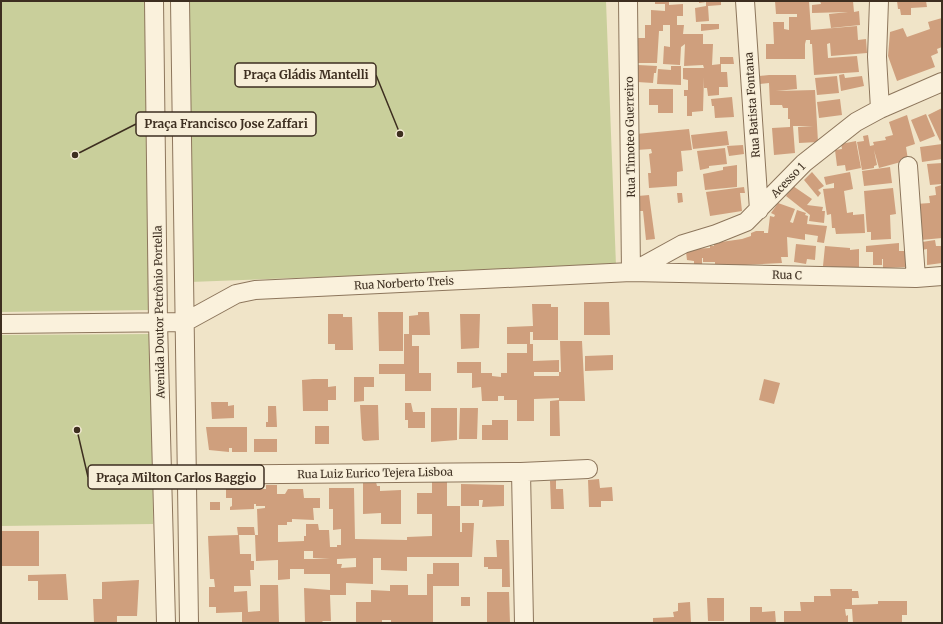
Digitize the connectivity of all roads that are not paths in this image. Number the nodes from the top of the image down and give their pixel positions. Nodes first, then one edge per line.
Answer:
1 (154, 1) edge
2 (180, 1) edge
3 (628, 1) edge
4 (745, 1) edge
5 (879, 1) edge
6 (942, 82) edge
7 (880, 108) junction
8 (908, 166) dead end
9 (759, 210) junction
10 (631, 272) junction
11 (942, 276) edge
12 (916, 278) junction
13 (158, 322) junction
14 (185, 322) junction
15 (1, 324) edge
16 (588, 469) dead end
17 (521, 472) junction
18 (186, 475) junction
19 (162, 476) junction
20 (166, 623) edge
21 (189, 623) edge
22 (524, 623) edge

1 - 13 street, Avenida Doutor Petrônio Portella
2 - 14 street
3 - 10 street, Rua Timoteo Guerreiro
4 - 9 street, Rua Batista Fontana
5 - 7 street
6 - 7 street, Acesso 1
7 - 9 street, Acesso 1
8 - 12 street
9 - 10 street, Acesso 1
10 - 12 street, Rua C
10 - 14 street, Rua Norberto Treis
11 - 12 street, Rua C
13 - 14 street
13 - 15 street
13 - 19 street, Avenida Doutor Petrônio Portella
14 - 18 street
16 - 17 street, Rua Luiz Eurico Tejera Lisboa
17 - 18 street, Rua Luiz Eurico Tejera Lisboa
17 - 22 street
18 - 19 street, Rua Luiz Eurico Tejera Lisboa
18 - 21 street
19 - 20 street, Avenida Doutor Petrônio Portella

